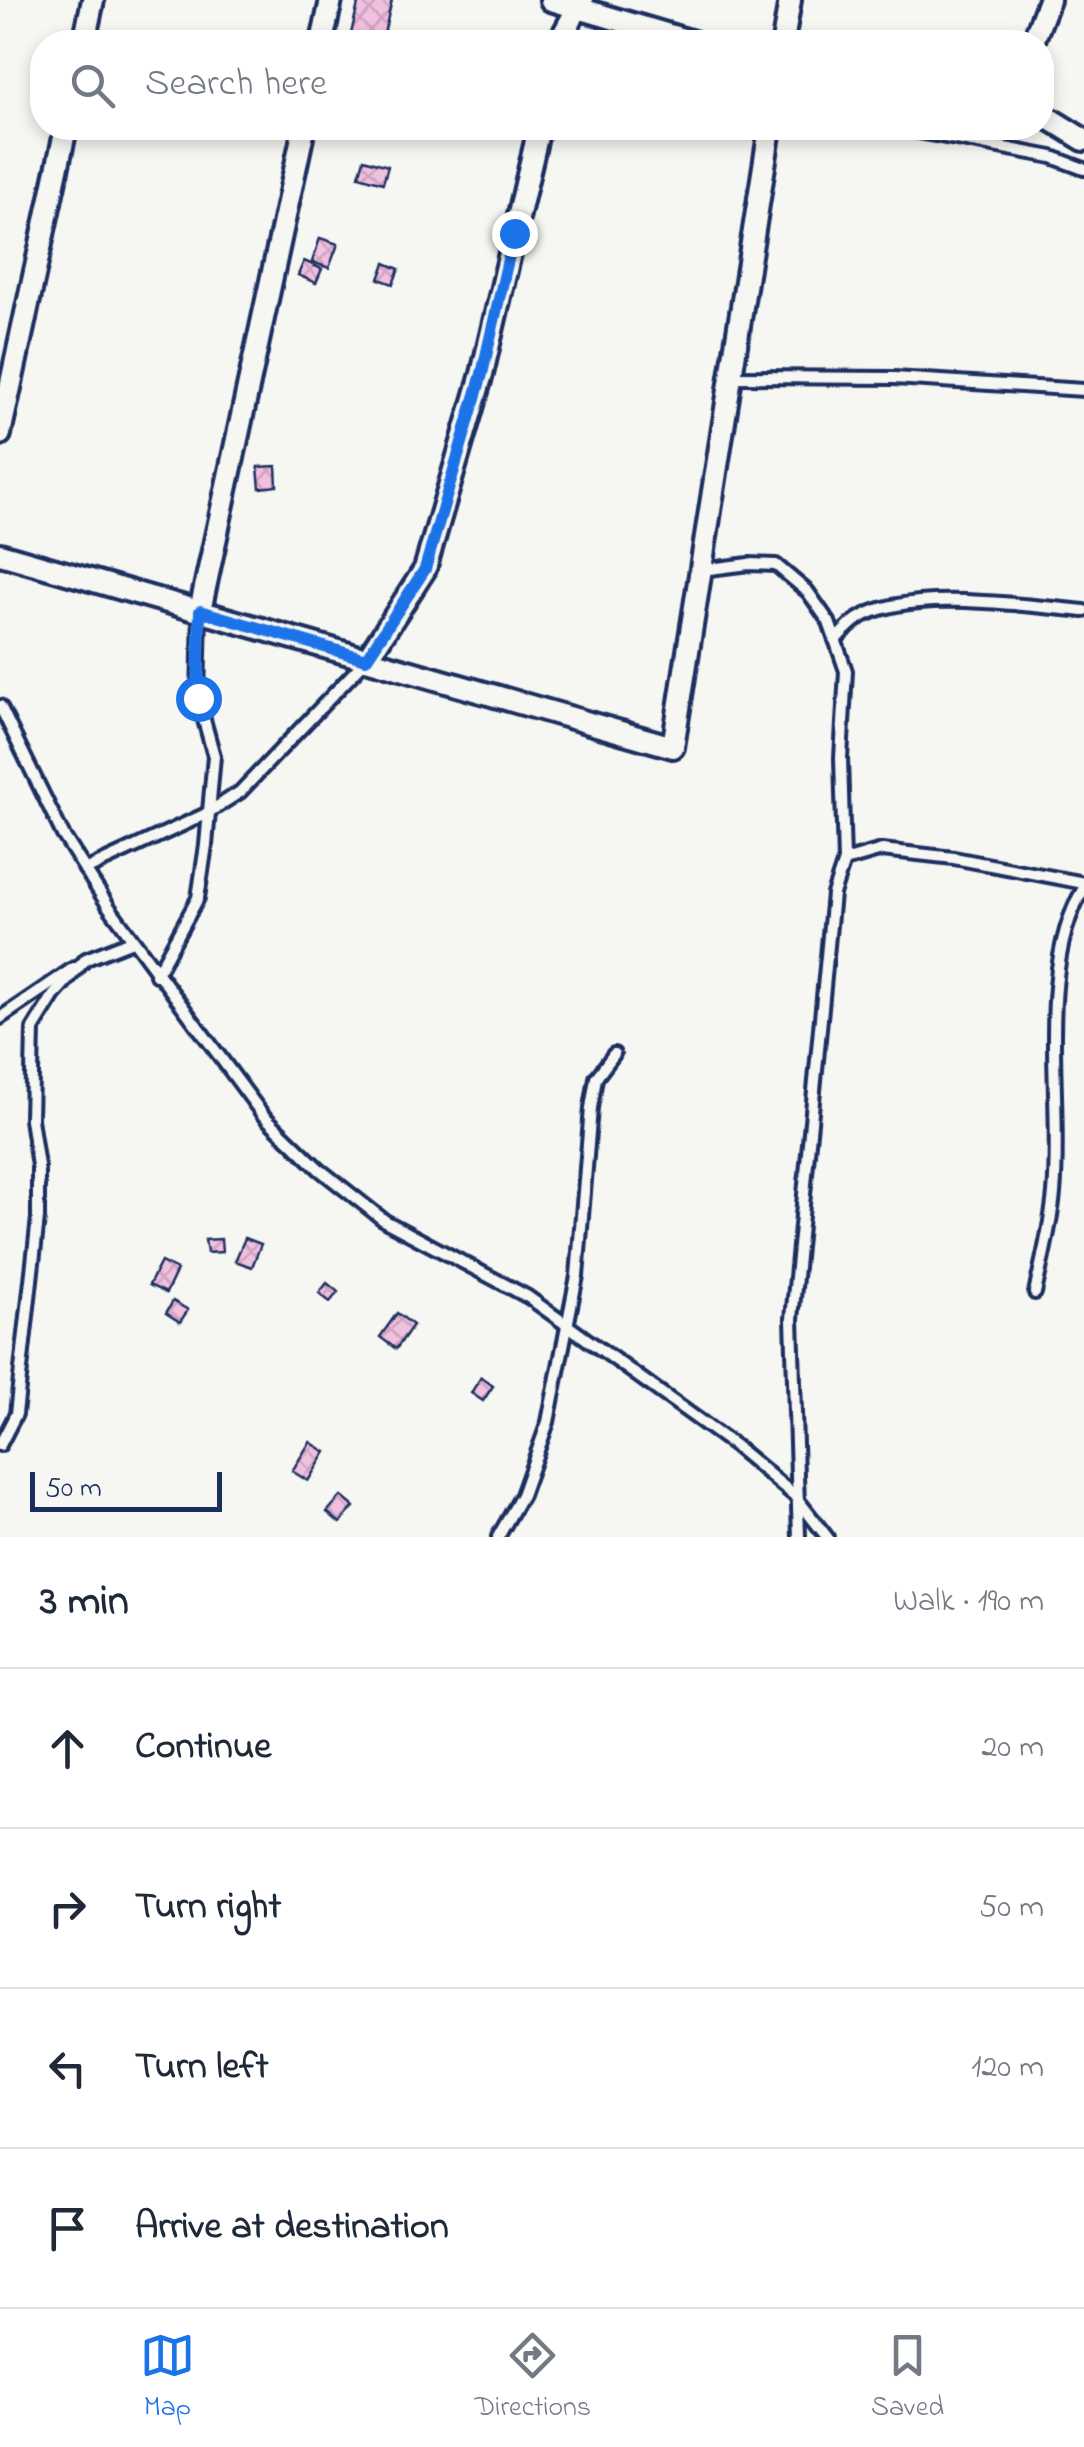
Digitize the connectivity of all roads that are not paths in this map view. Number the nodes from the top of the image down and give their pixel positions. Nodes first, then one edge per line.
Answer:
1 (93, 0) edge
2 (331, 0) edge
3 (551, 0) edge
4 (790, 0) edge
5 (1050, 0) edge
6 (580, 4) edge
7 (87, 30) edge
8 (325, 30) edge
9 (566, 30) edge
10 (657, 30) edge
11 (786, 30) edge
12 (1038, 30) edge
13 (1054, 121) edge
14 (63, 140) edge
15 (301, 140) edge
16 (536, 140) edge
17 (768, 140) edge
18 (964, 140) edge
19 (1084, 140) edge
20 (1084, 169) edge
21 (731, 377) junction
22 (1084, 390) edge
23 (0, 434) edge
24 (0, 554) edge
25 (701, 570) junction
26 (200, 611) junction
27 (1084, 611) edge
28 (835, 640) junction
29 (366, 659) junction
30 (0, 706) edge
31 (209, 812) junction
32 (844, 861) junction
33 (85, 870) junction
34 (1084, 885) edge
35 (132, 940) junction
36 (86, 959) junction
37 (156, 975) junction
38 (0, 1018) edge
39 (614, 1054) dead end
40 (1035, 1292) dead end
41 (568, 1324) junction
42 (0, 1445) edge
43 (798, 1500) junction
44 (498, 1537) edge
45 (798, 1537) edge
46 (827, 1537) edge

1 - 7 street
2 - 8 street
3 - 6 street
4 - 11 street
5 - 12 street
6 - 9 street
6 - 10 street
13 - 19 street
14 - 23 street
15 - 26 street
16 - 29 street
17 - 21 street
18 - 20 lane
21 - 22 lane
21 - 25 street
24 - 26 street
25 - 28 lane
25 - 29 street
26 - 29 street
26 - 31 lane
27 - 28 lane
28 - 32 lane
29 - 31 lane
30 - 33 lane
31 - 33 lane
31 - 37 lane
32 - 34 lane
32 - 43 lane
33 - 35 lane
34 - 40 lane
35 - 36 lane
35 - 37 lane
36 - 38 lane
36 - 42 lane
37 - 41 lane
39 - 41 lane
41 - 43 lane
41 - 44 lane
43 - 45 lane
43 - 46 lane

